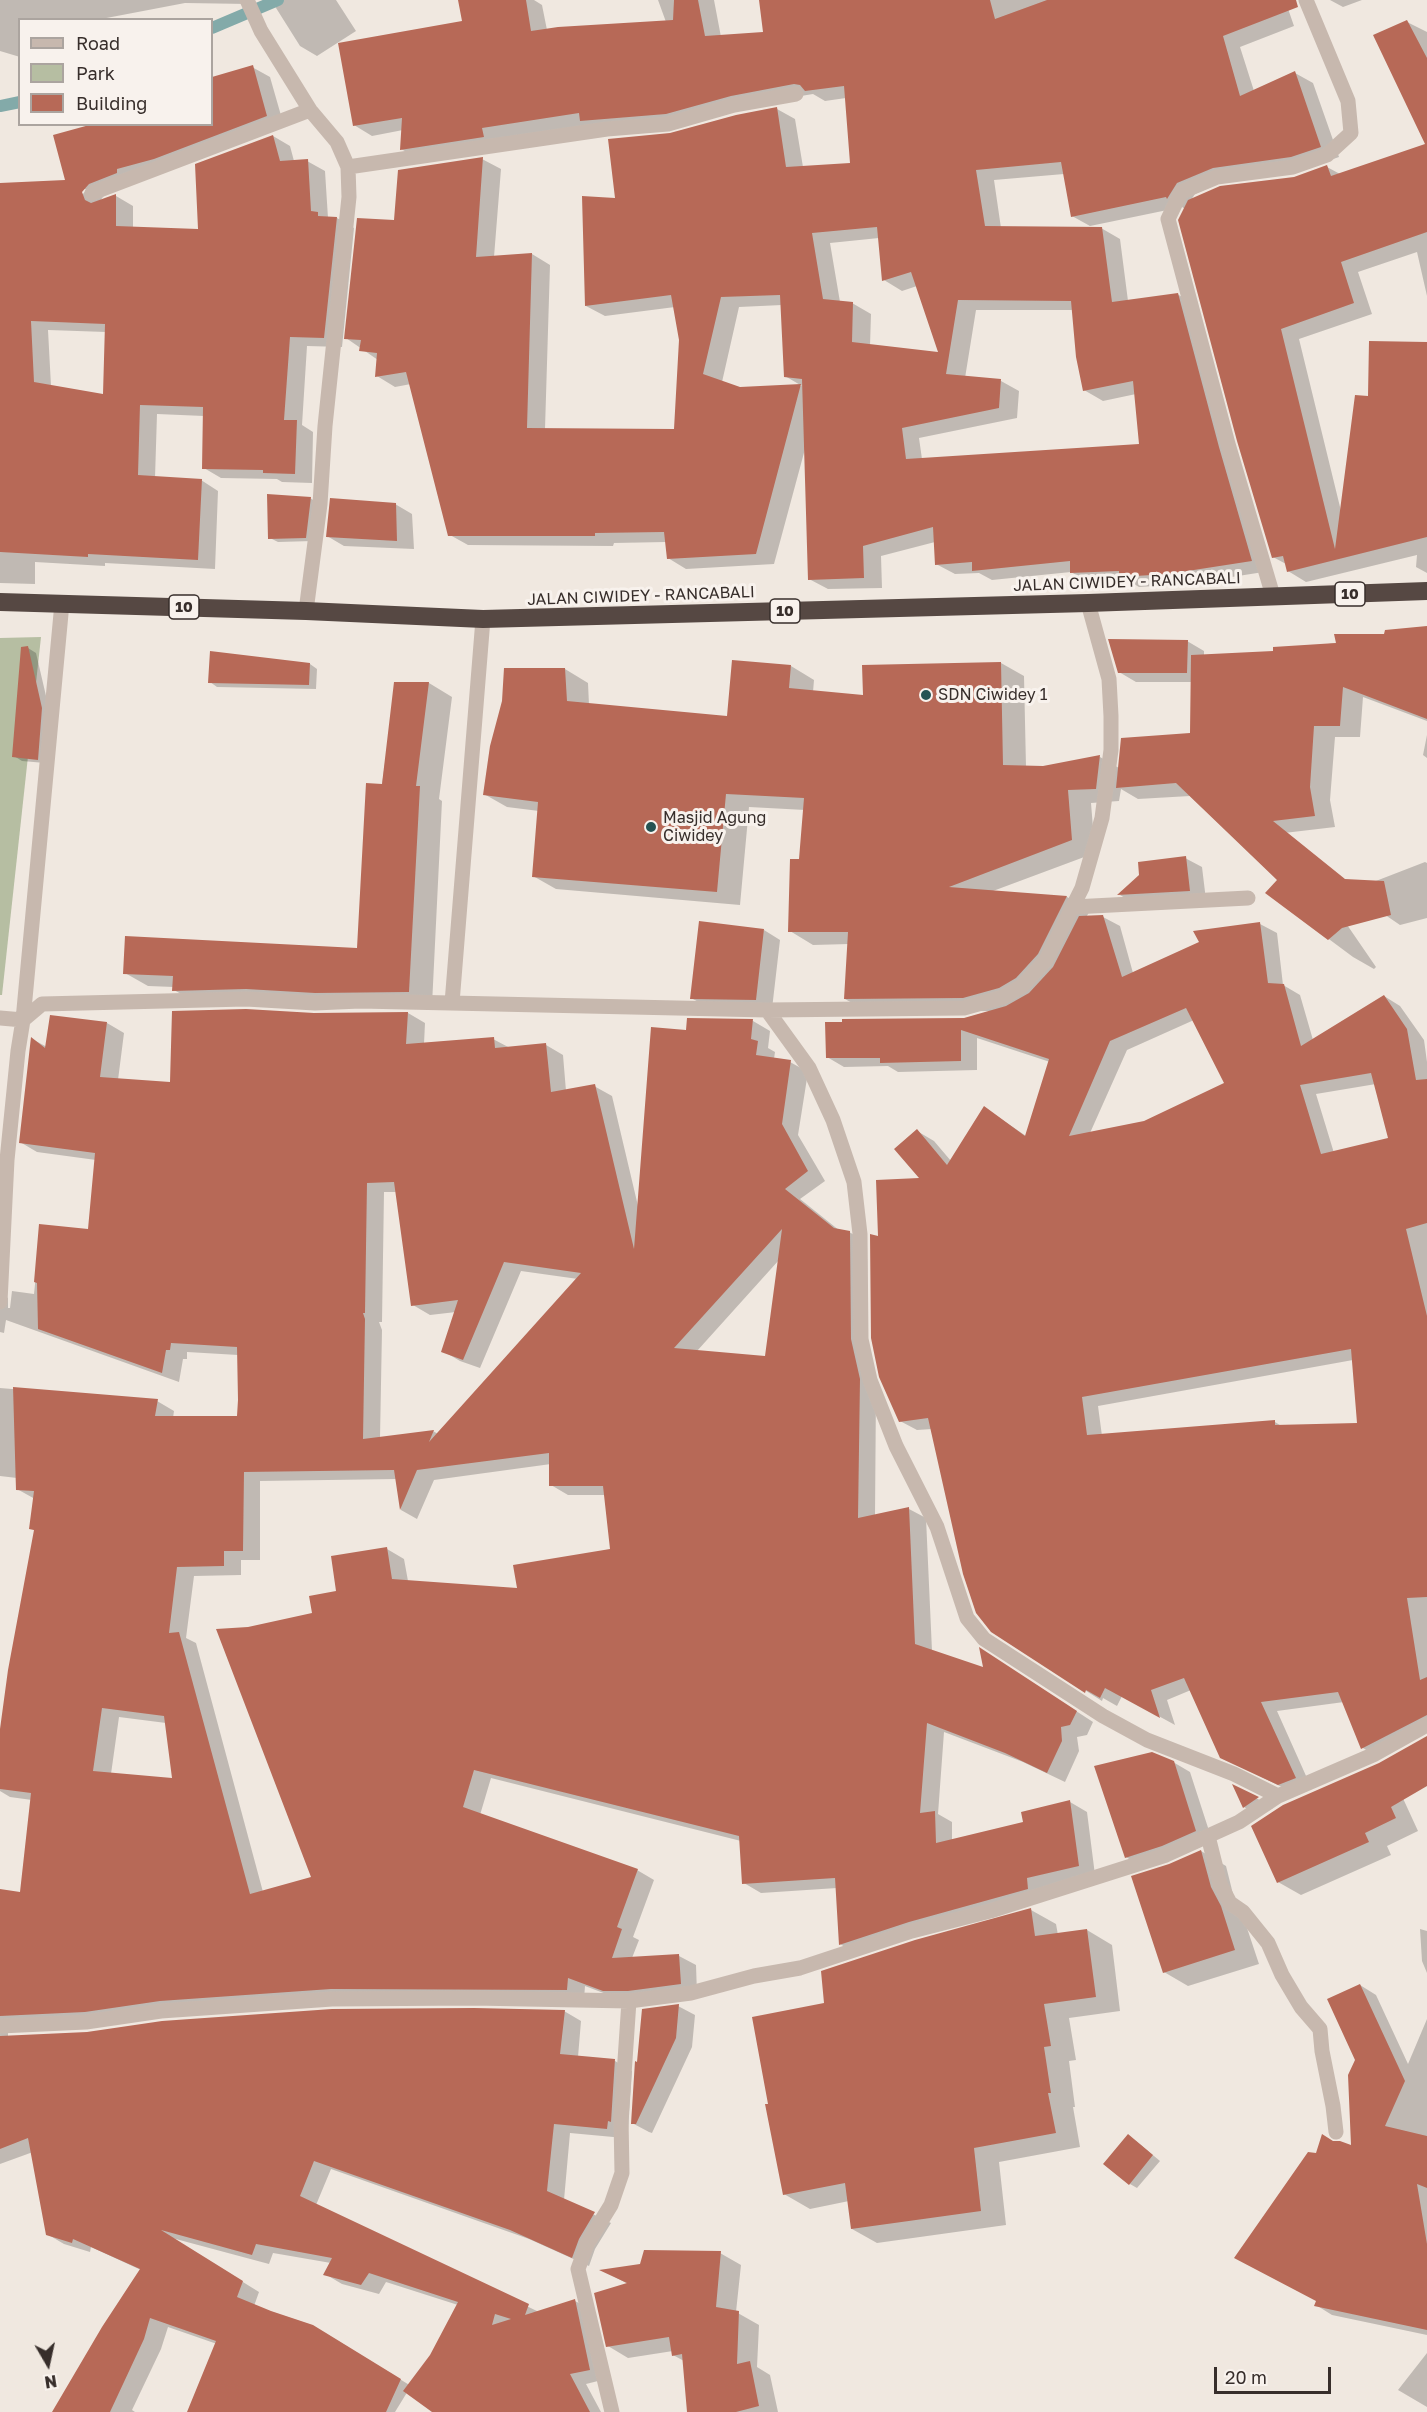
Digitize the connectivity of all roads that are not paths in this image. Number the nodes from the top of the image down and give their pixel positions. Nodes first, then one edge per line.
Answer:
1 (247, 0) edge
2 (1306, 0) edge
3 (796, 94) dead end
4 (310, 110) junction
5 (348, 166) junction
6 (92, 193) dead end
7 (1427, 591) edge
8 (1273, 596) junction
9 (0, 602) edge
10 (62, 603) junction
11 (1088, 603) junction
12 (306, 611) junction
13 (483, 619) junction
14 (1248, 898) dead end
15 (1073, 907) junction
16 (452, 1003) junction
17 (767, 1010) junction
18 (0, 1018) edge
19 (22, 1020) junction
20 (2, 1250) edge
21 (0, 1302) edge
22 (1427, 1725) edge
23 (1278, 1796) junction
24 (1208, 1836) junction
25 (629, 2001) junction
26 (0, 2026) edge
27 (1336, 2132) dead end
28 (612, 2412) edge

1 - 4 street
2 - 8 street
3 - 5 street
4 - 5 street
4 - 6 street
5 - 12 street
7 - 8 highway, JALAN CIWIDEY - RANCABALI / 10
8 - 11 highway, JALAN CIWIDEY - RANCABALI / 10
9 - 10 highway, JALAN CIWIDEY - RANCABALI / 10
10 - 12 highway, JALAN CIWIDEY - RANCABALI / 10
10 - 19 street
11 - 13 highway, JALAN CIWIDEY - RANCABALI / 10
11 - 15 street
12 - 13 highway, JALAN CIWIDEY - RANCABALI / 10
13 - 16 street
14 - 15 street
15 - 17 street
16 - 17 street
16 - 19 street
17 - 23 street
18 - 19 street
19 - 20 street
20 - 21 street
22 - 23 street
23 - 24 street
24 - 25 street
24 - 27 street
25 - 26 street
25 - 28 street

